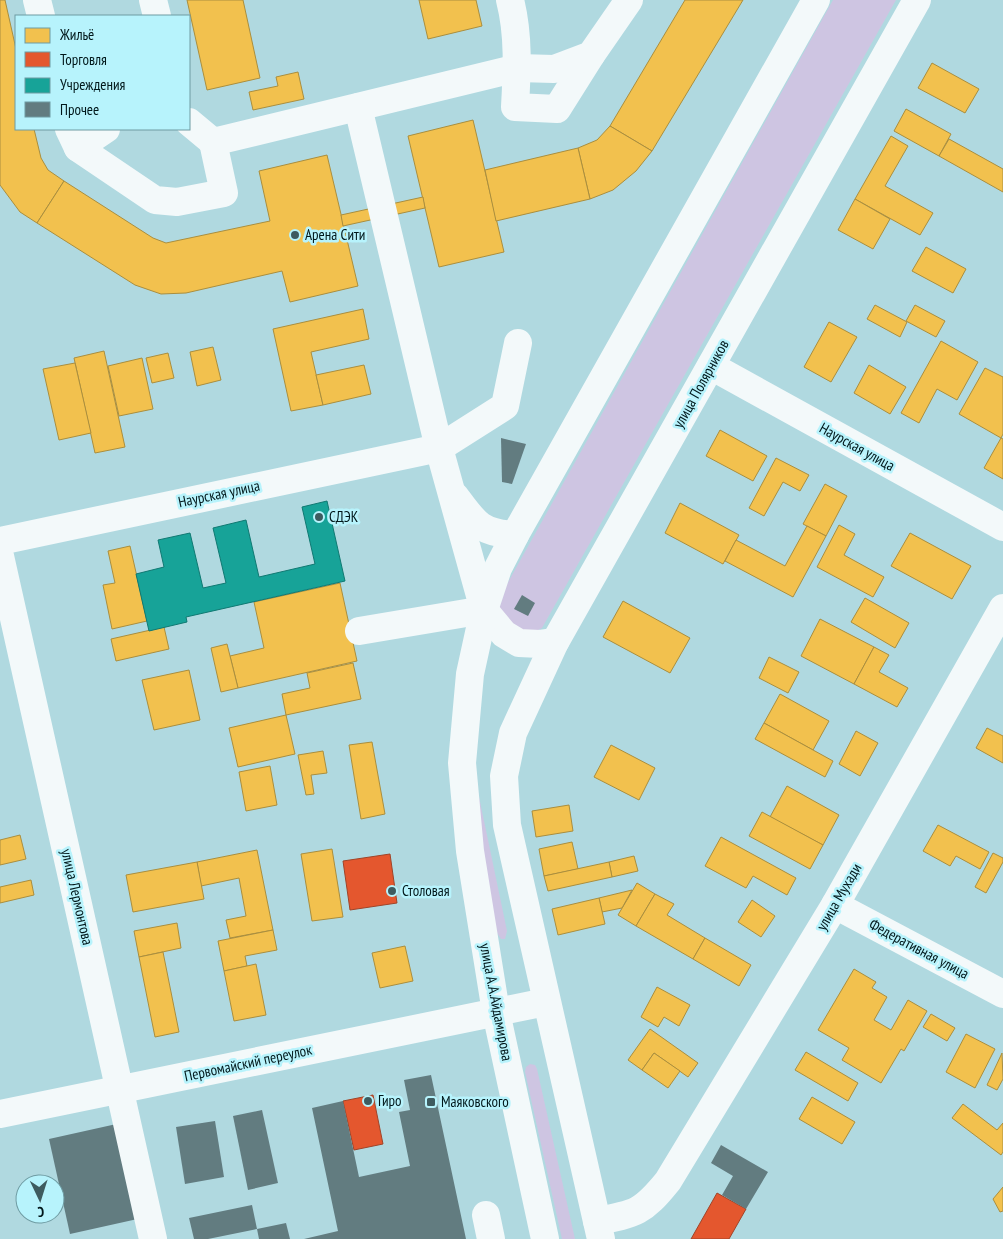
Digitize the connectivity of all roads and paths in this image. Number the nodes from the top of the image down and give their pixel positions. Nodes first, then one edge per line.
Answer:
1 (37, 0) edge
2 (153, 0) edge
3 (510, 0) edge
4 (629, 0) edge
5 (816, 0) edge
6 (917, 0) edge
7 (41, 15) edge
8 (157, 15) edge
9 (592, 55) junction
10 (518, 68) junction
11 (358, 107) junction
12 (190, 123) edge
13 (102, 130) edge
14 (73, 138) edge
15 (213, 142) junction
16 (518, 343) dead end
17 (711, 366) junction
18 (439, 448) junction
19 (449, 488) junction
20 (1003, 527) edge
21 (515, 535) junction
22 (0, 541) edge
23 (0, 556) edge
24 (1003, 608) edge
25 (484, 610) junction
26 (359, 631) dead end
27 (555, 642) junction
28 (835, 905) junction
29 (1003, 994) edge
30 (546, 1002) junction
31 (496, 1012) junction
32 (121, 1089) junction
33 (0, 1114) edge
34 (599, 1230) edge
35 (153, 1239) edge
36 (545, 1239) edge

1 - 7 street
2 - 8 street
3 - 10 street
4 - 9 street
5 - 21 street
6 - 17 street, улица Полярников
9 - 10 street
9 - 10 street
10 - 11 street
11 - 15 street
11 - 18 street
12 - 15 street
13 - 14 street
14 - 15 street
16 - 18 street
17 - 20 street, Наурская улица
17 - 27 street, улица Полярников
18 - 19 street
18 - 22 street, Наурская улица
19 - 21 street
19 - 25 street
21 - 25 street
23 - 32 street, улица Лермонтова
24 - 28 street, улица Мухади
25 - 26 street
25 - 27 street
25 - 31 street, улица А.А.Айдамирова
27 - 30 street, улица Полярников
28 - 29 street, Федеративная улица
28 - 34 street, улица Мухади
30 - 31 street, Первомайский переулок
30 - 34 street
31 - 32 street, Первомайский переулок
31 - 36 street, улица А.А.Айдамирова
32 - 33 street, Первомайский переулок
32 - 35 street, улица Лермонтова

